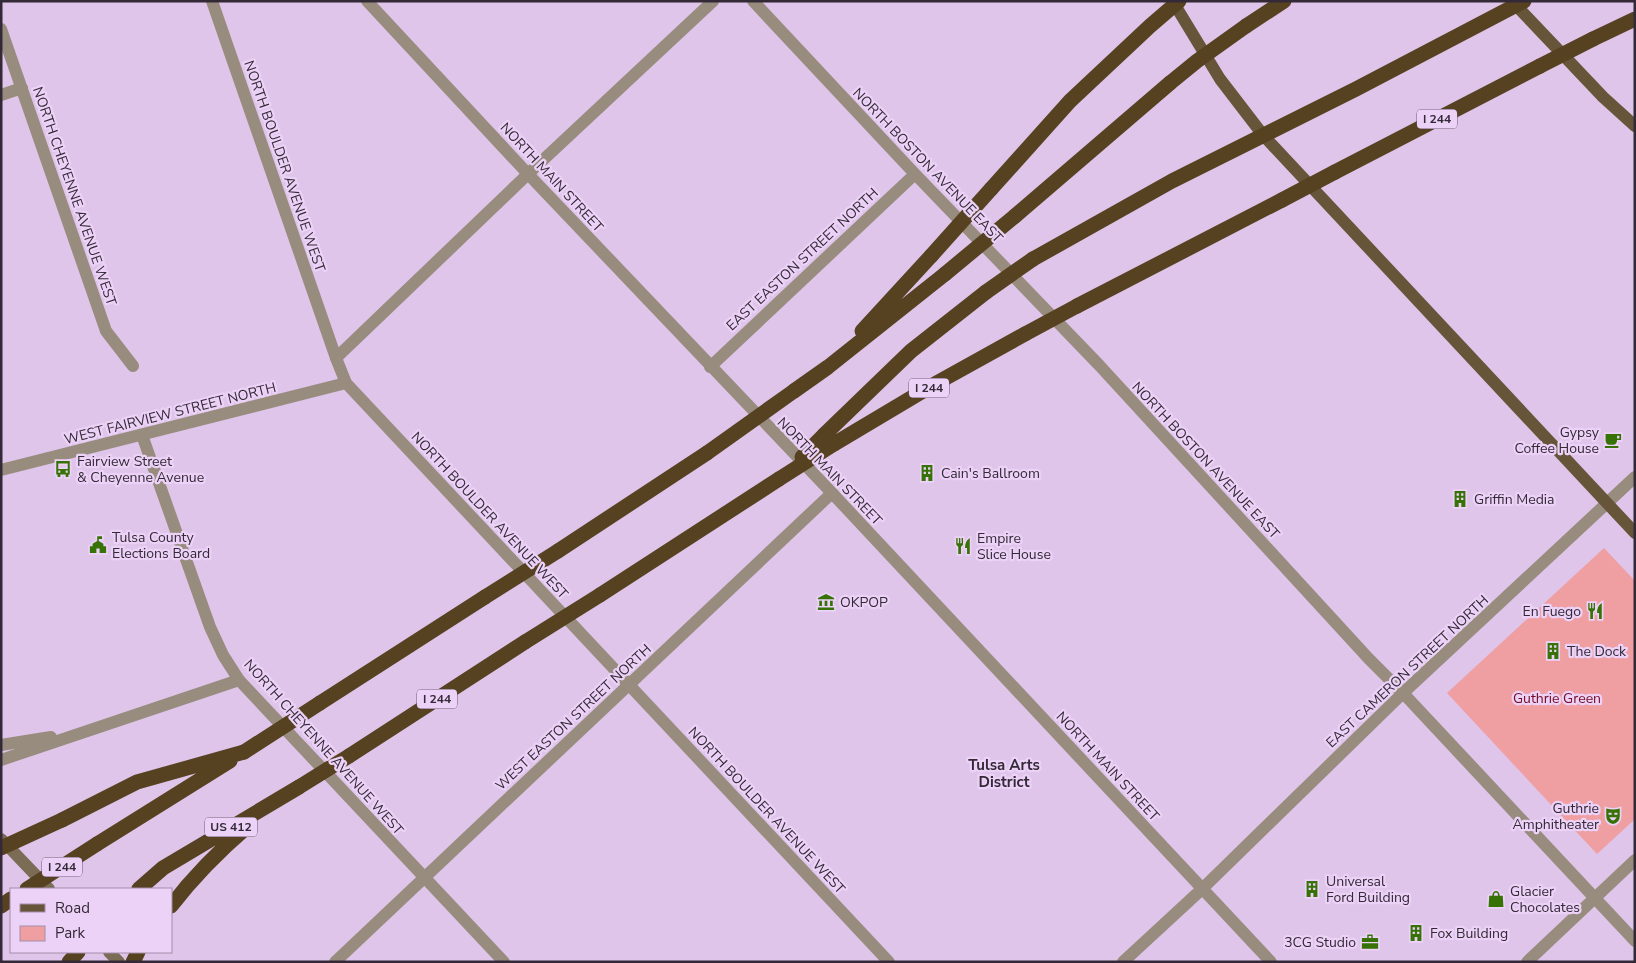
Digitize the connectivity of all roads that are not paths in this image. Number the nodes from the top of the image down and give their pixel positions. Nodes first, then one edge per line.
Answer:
1 (212, 1) edge
2 (367, 1) edge
3 (713, 1) edge
4 (752, 1) edge
5 (1284, 1) edge
6 (1175, 2) edge
7 (1517, 3) edge
8 (1635, 19) edge
9 (1, 29) edge
10 (22, 88) junction
11 (1, 95) edge
12 (1635, 126) edge
13 (1263, 135) junction
14 (528, 174) junction
15 (915, 174) junction
16 (336, 358) junction
17 (133, 366) dead end
18 (710, 367) junction
19 (828, 367) junction
20 (346, 384) junction
21 (142, 435) junction
22 (829, 440) junction
23 (1, 470) edge
24 (1635, 477) edge
25 (832, 493) junction
26 (1607, 504) junction
27 (1635, 533) edge
28 (239, 680) junction
29 (629, 685) junction
30 (1403, 693) junction
31 (83, 732) junction
32 (1, 745) edge
33 (244, 752) junction
34 (1, 760) edge
35 (299, 787) junction
36 (1, 839) edge
37 (1, 848) edge
38 (1635, 860) edge
39 (424, 878) junction
40 (142, 887) edge
41 (29, 888) edge
42 (48, 888) edge
43 (1202, 889) junction
44 (1595, 898) junction
45 (172, 905) edge
46 (1635, 940) edge
47 (110, 953) edge
48 (119, 962) edge
49 (335, 962) edge
50 (504, 962) edge
51 (889, 962) edge
52 (1123, 962) edge
53 (1271, 962) edge
54 (1527, 962) edge

1 - 16 street, NORTH BOULDER AVENUE WEST
2 - 14 street, NORTH MAIN STREET
3 - 14 street
4 - 15 street, NORTH BOSTON AVENUE EAST
5 - 19 highway, I 244, bridge
6 - 13 main road
6 - 19 highway, bridge
7 - 12 main road
7 - 13 highway
8 - 22 highway, I 244, bridge
9 - 10 street, NORTH CHEYENNE AVENUE WEST
10 - 11 street
10 - 17 street, NORTH CHEYENNE AVENUE WEST
13 - 22 highway, bridge
13 - 26 main road
14 - 16 street
14 - 18 street, NORTH MAIN STREET
15 - 18 street, EAST EASTON STREET NORTH
15 - 30 street, NORTH BOSTON AVENUE EAST
16 - 20 street, NORTH BOULDER AVENUE WEST
18 - 25 street, NORTH MAIN STREET
19 - 33 highway, I 244, bridge
20 - 21 street, WEST FAIRVIEW STREET NORTH
20 - 29 street, NORTH BOULDER AVENUE WEST
21 - 23 street, WEST FAIRVIEW STREET NORTH
21 - 28 street, NORTH CHEYENNE AVENUE WEST
22 - 35 highway, I 244, bridge
24 - 26 street, EAST CAMERON STREET NORTH
25 - 29 street, WEST EASTON STREET NORTH
25 - 43 street, NORTH MAIN STREET
26 - 27 main road
26 - 30 street, EAST CAMERON STREET NORTH
28 - 31 street
28 - 39 street, NORTH CHEYENNE AVENUE WEST
29 - 39 street, WEST EASTON STREET NORTH
29 - 51 street, NORTH BOULDER AVENUE WEST
30 - 43 street, EAST CAMERON STREET NORTH
30 - 44 street, NORTH BOSTON AVENUE EAST
31 - 32 street
31 - 34 street
33 - 37 highway, bridge
33 - 41 highway, I 244, bridge
35 - 40 highway, US 412
35 - 45 highway, I 244
36 - 42 main road
38 - 44 street
39 - 49 street, WEST EASTON STREET NORTH
39 - 50 street, NORTH CHEYENNE AVENUE WEST
43 - 52 street, EAST CAMERON STREET NORTH
43 - 53 street, NORTH MAIN STREET
44 - 46 street, NORTH BOSTON AVENUE EAST
44 - 54 street
47 - 48 main road

